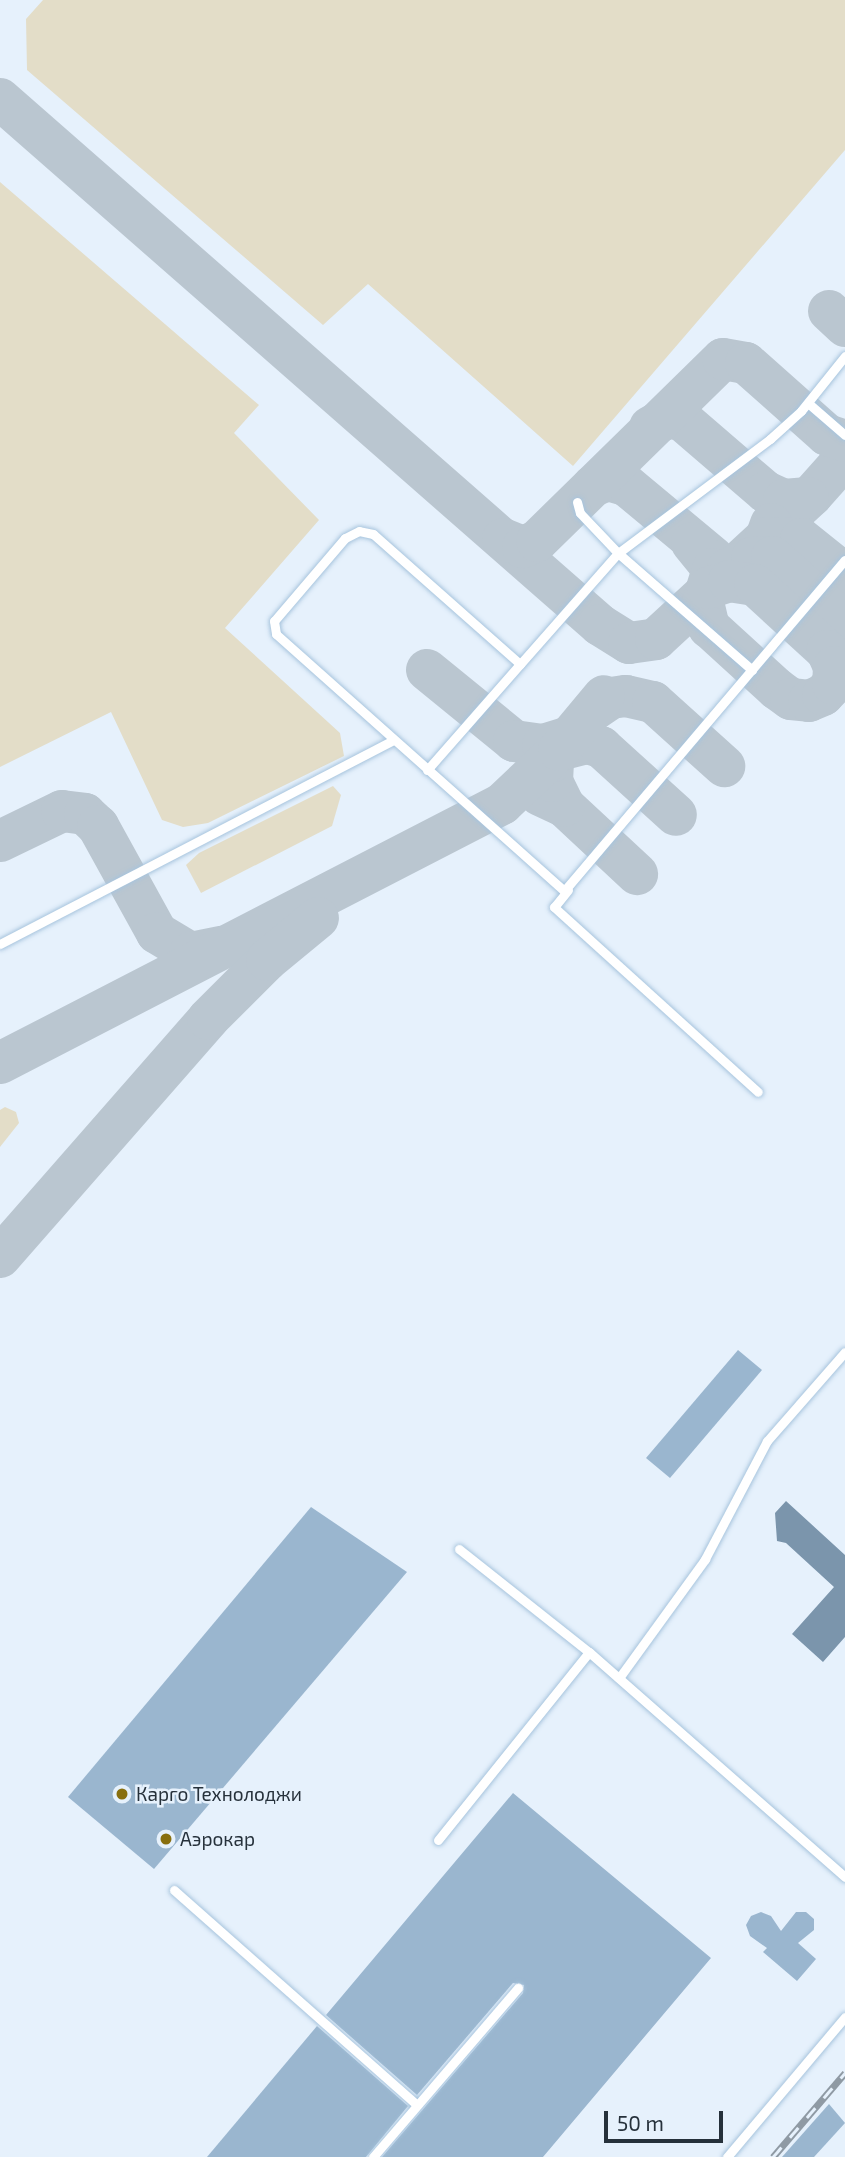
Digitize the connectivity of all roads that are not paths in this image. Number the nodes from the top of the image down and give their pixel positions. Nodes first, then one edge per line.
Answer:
1 (845, 356) edge
2 (808, 402) junction
3 (845, 435) edge
4 (577, 502) dead end
5 (618, 553) junction
6 (845, 560) edge
7 (520, 664) junction
8 (752, 670) junction
9 (393, 740) junction
10 (427, 770) junction
11 (568, 890) junction
12 (0, 944) edge
13 (758, 1092) dead end
14 (845, 1352) edge
15 (458, 1549) dead end
16 (589, 1652) junction
17 (619, 1678) junction
18 (438, 1840) dead end
19 (845, 1877) edge
20 (174, 1891) dead end
21 (518, 1988) dead end
22 (845, 2017) edge
23 (417, 2105) junction
24 (373, 2157) edge
25 (727, 2157) edge

1 - 2 lane
2 - 3 lane
2 - 5 lane
4 - 5 lane
5 - 7 lane
5 - 8 lane
6 - 8 lane
7 - 9 lane
7 - 10 lane
8 - 11 lane
9 - 10 lane
9 - 12 lane
10 - 11 lane
11 - 13 lane
14 - 17 lane
15 - 16 lane
16 - 17 lane
16 - 18 lane
17 - 19 lane
20 - 23 lane
21 - 23 lane
22 - 25 lane
23 - 24 lane

